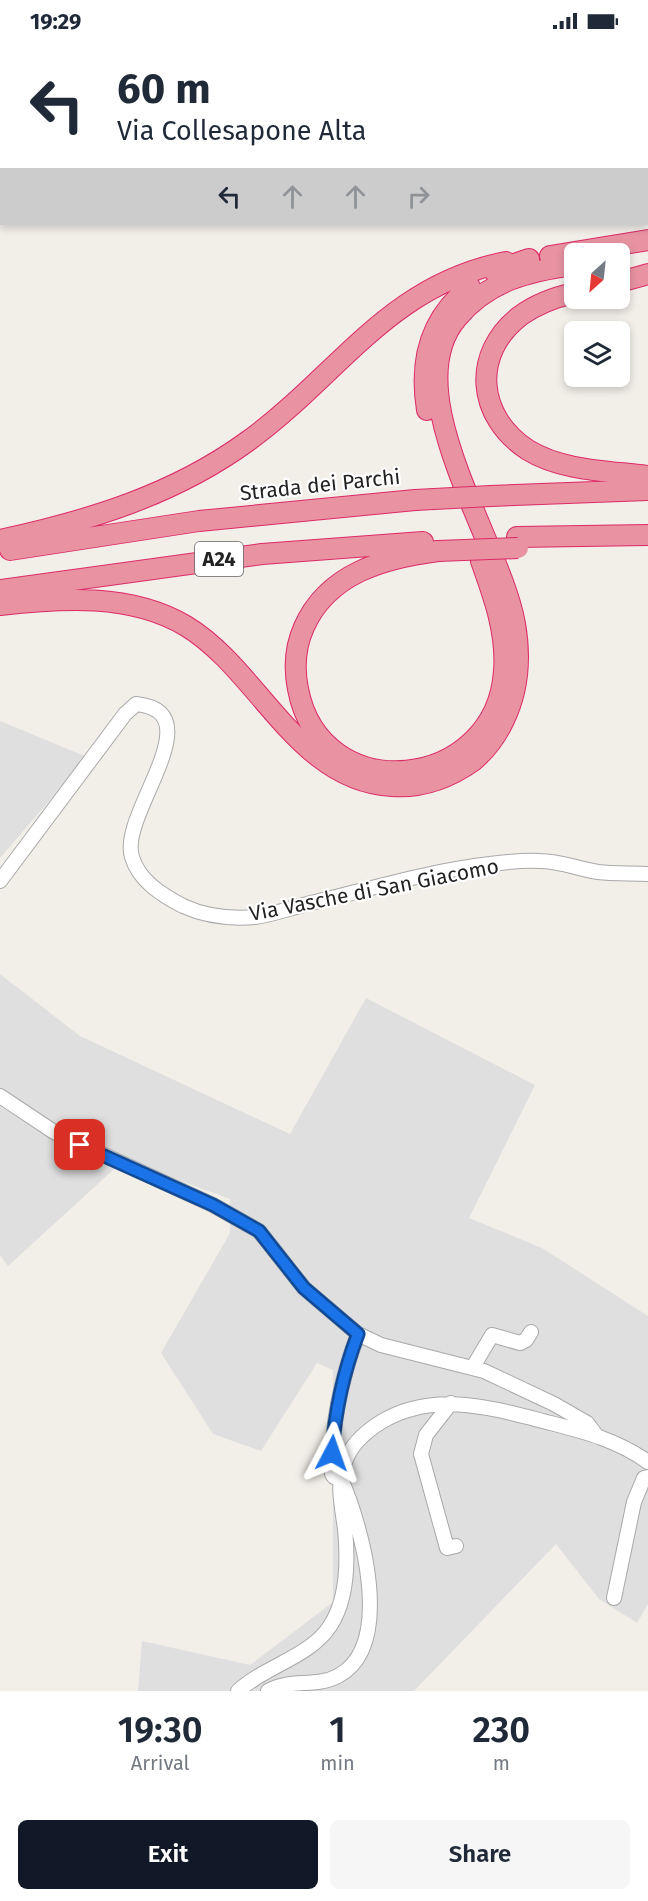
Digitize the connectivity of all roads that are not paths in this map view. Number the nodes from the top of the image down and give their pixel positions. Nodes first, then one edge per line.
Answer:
1 (648, 240) edge
2 (648, 253) edge
3 (630, 257) edge
4 (529, 259) junction
5 (564, 267) edge
6 (648, 274) edge
7 (630, 279) edge
8 (564, 296) edge
9 (648, 476) edge
10 (648, 490) edge
11 (648, 535) edge
12 (0, 540) edge
13 (439, 546) junction
14 (0, 552) edge
15 (0, 590) edge
16 (0, 605) edge
17 (648, 873) edge
18 (0, 881) edge
19 (0, 1096) edge
20 (531, 1332) dead end
21 (358, 1334) junction
22 (473, 1367) junction
23 (451, 1403) junction
24 (596, 1435) junction
25 (648, 1462) edge
26 (648, 1477) edge
27 (340, 1479) junction
28 (456, 1546) dead end
29 (614, 1598) dead end
30 (238, 1691) edge
31 (268, 1691) edge

1 - 4 highway
2 - 3 highway
4 - 12 highway
4 - 13 highway
5 - 16 highway
6 - 7 highway
8 - 9 highway
10 - 14 highway, Strada dei Parchi / A24, bridge
11 - 13 highway, A24
13 - 15 highway, A24
17 - 18 street, Via Vasche di San Giacomo
19 - 21 street
20 - 22 street
21 - 22 street
21 - 27 street
22 - 24 street
23 - 24 street
23 - 27 street
23 - 28 street
24 - 25 street
26 - 29 street
27 - 30 street
27 - 31 street

